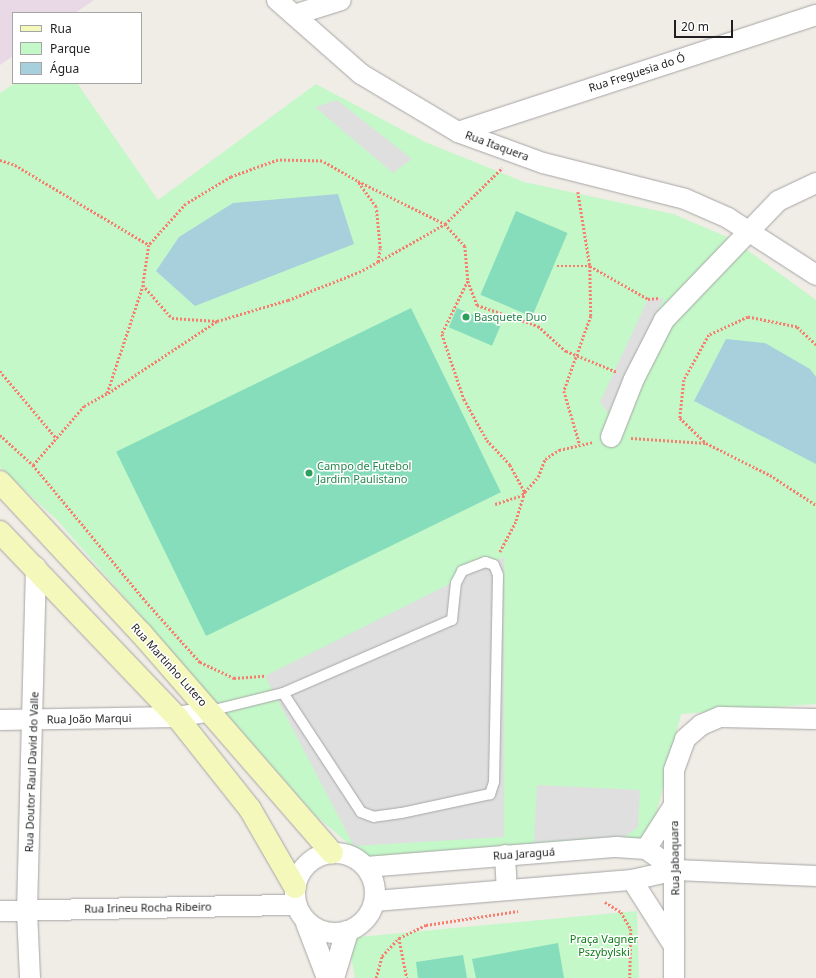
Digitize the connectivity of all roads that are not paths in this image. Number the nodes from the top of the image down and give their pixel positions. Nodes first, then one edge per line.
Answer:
1 (277, 0) edge
2 (341, 0) edge
3 (294, 15) junction
4 (816, 15) edge
5 (458, 132) junction
6 (816, 183) edge
7 (749, 232) junction
8 (816, 275) edge
9 (611, 437) road end
10 (0, 482) edge
11 (0, 532) edge
12 (36, 567) junction
13 (283, 693) junction
14 (210, 711) junction
15 (177, 717) junction
16 (816, 719) edge
17 (0, 720) edge
18 (34, 720) junction
19 (674, 805) junction
20 (646, 849) junction
21 (332, 853) junction
22 (505, 855) junction
23 (366, 867) junction
24 (676, 870) junction
25 (816, 876) edge
26 (632, 880) junction
27 (507, 890) junction
28 (375, 901) junction
29 (300, 905) junction
30 (0, 911) edge
31 (27, 911) junction
32 (348, 932) junction
33 (674, 946) junction
34 (30, 978) edge
35 (328, 978) edge
36 (333, 978) edge
37 (674, 978) edge

1 - 3 street, Rua Itaquera
2 - 3 street
3 - 5 street, Rua Itaquera
4 - 5 street, Rua Freguesia do Ó
5 - 7 street, Rua Itaquera
6 - 7 street
7 - 8 street, Rua Itaquera
7 - 9 street
10 - 14 main road, Rua Martinho Lutero
11 - 12 main road
12 - 15 main road
12 - 18 street, Rua Doutor Raul David do Valle
13 - 13 lane
13 - 14 lane
14 - 15 street, Rua João Marqui
14 - 21 main road, Rua Martinho Lutero
15 - 18 street, Rua João Marqui
15 - 29 main road
16 - 19 street, Rua Jabaquara
17 - 18 street, Rua João Marqui
18 - 31 street, Rua Doutor Raul David do Valle
19 - 20 street
19 - 24 street, Rua Jabaquara
20 - 22 street, Rua Jaraguá
20 - 24 street
21 - 23 street
21 - 29 street
22 - 23 street, Rua Jaraguá
22 - 27 street
23 - 28 street
24 - 25 street
24 - 26 street
24 - 33 street, Rua Jabaquara
26 - 27 street
26 - 33 street
27 - 28 street
28 - 32 street
29 - 31 street, Rua Irineu Rocha Ribeiro
29 - 32 street
29 - 35 street
30 - 31 street, Rua Irineu Rocha Ribeiro
31 - 34 street, Rua Doutor Raul David do Valle
32 - 36 street
33 - 37 street, Rua Jabaquara

